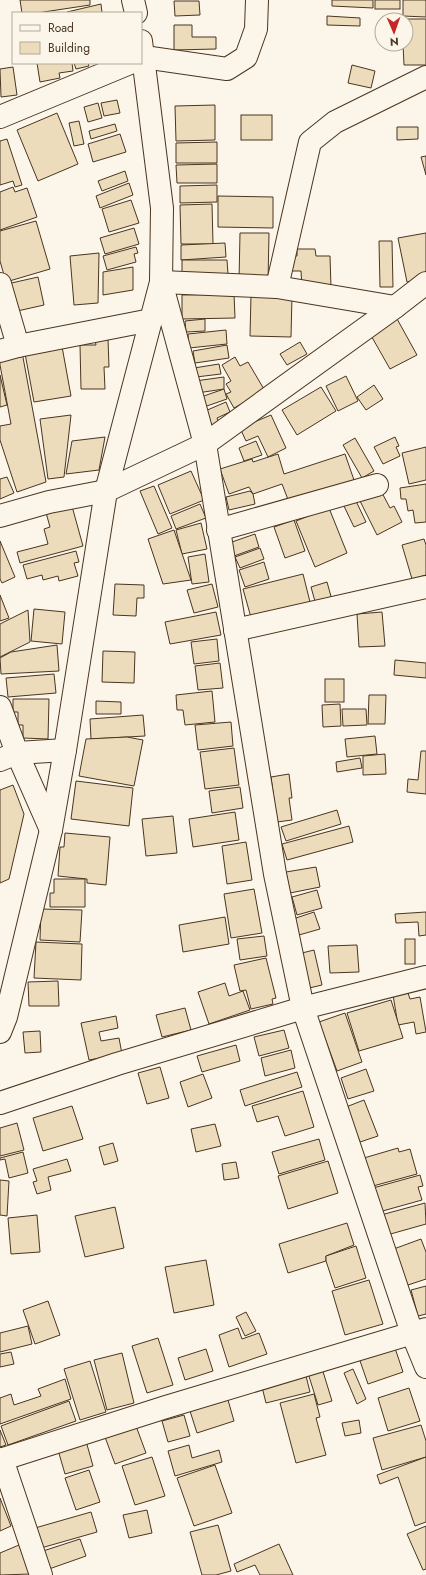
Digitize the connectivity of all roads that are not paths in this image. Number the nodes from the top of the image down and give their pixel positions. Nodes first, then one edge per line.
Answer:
1 (133, 0) edge
2 (257, 0) edge
3 (136, 12) edge
4 (142, 55) edge
5 (119, 64) edge
6 (140, 64) edge
7 (426, 77) edge
8 (0, 117) edge
9 (161, 282) junction
10 (426, 283) edge
11 (0, 284) edge
12 (277, 287) junction
13 (395, 307) junction
14 (151, 320) junction
15 (9, 348) edge
16 (205, 444) junction
17 (377, 484) dead end
18 (106, 492) junction
19 (0, 516) edge
20 (218, 530) junction
21 (426, 587) edge
22 (235, 630) junction
23 (0, 707) edge
24 (65, 750) junction
25 (8, 756) edge
26 (51, 830) junction
27 (426, 977) edge
28 (303, 1008) junction
29 (0, 1032) edge
30 (0, 1103) edge
31 (419, 1331) edge
32 (426, 1367) edge
33 (1, 1460) edge
34 (41, 1575) edge

1 - 3 street
2 - 4 street
5 - 8 street
6 - 9 street
7 - 12 street
9 - 12 street
9 - 14 street
9 - 16 street
10 - 13 street
11 - 15 street
12 - 13 street
13 - 16 street
14 - 15 street
14 - 18 street
16 - 18 street
16 - 20 street
17 - 20 street
18 - 19 street
18 - 24 street
20 - 22 street
21 - 22 street
22 - 28 street
23 - 25 street
24 - 25 street
24 - 26 street
25 - 26 street
26 - 29 street
27 - 28 street
28 - 30 street
28 - 31 street
31 - 32 street
31 - 33 street
33 - 34 street

